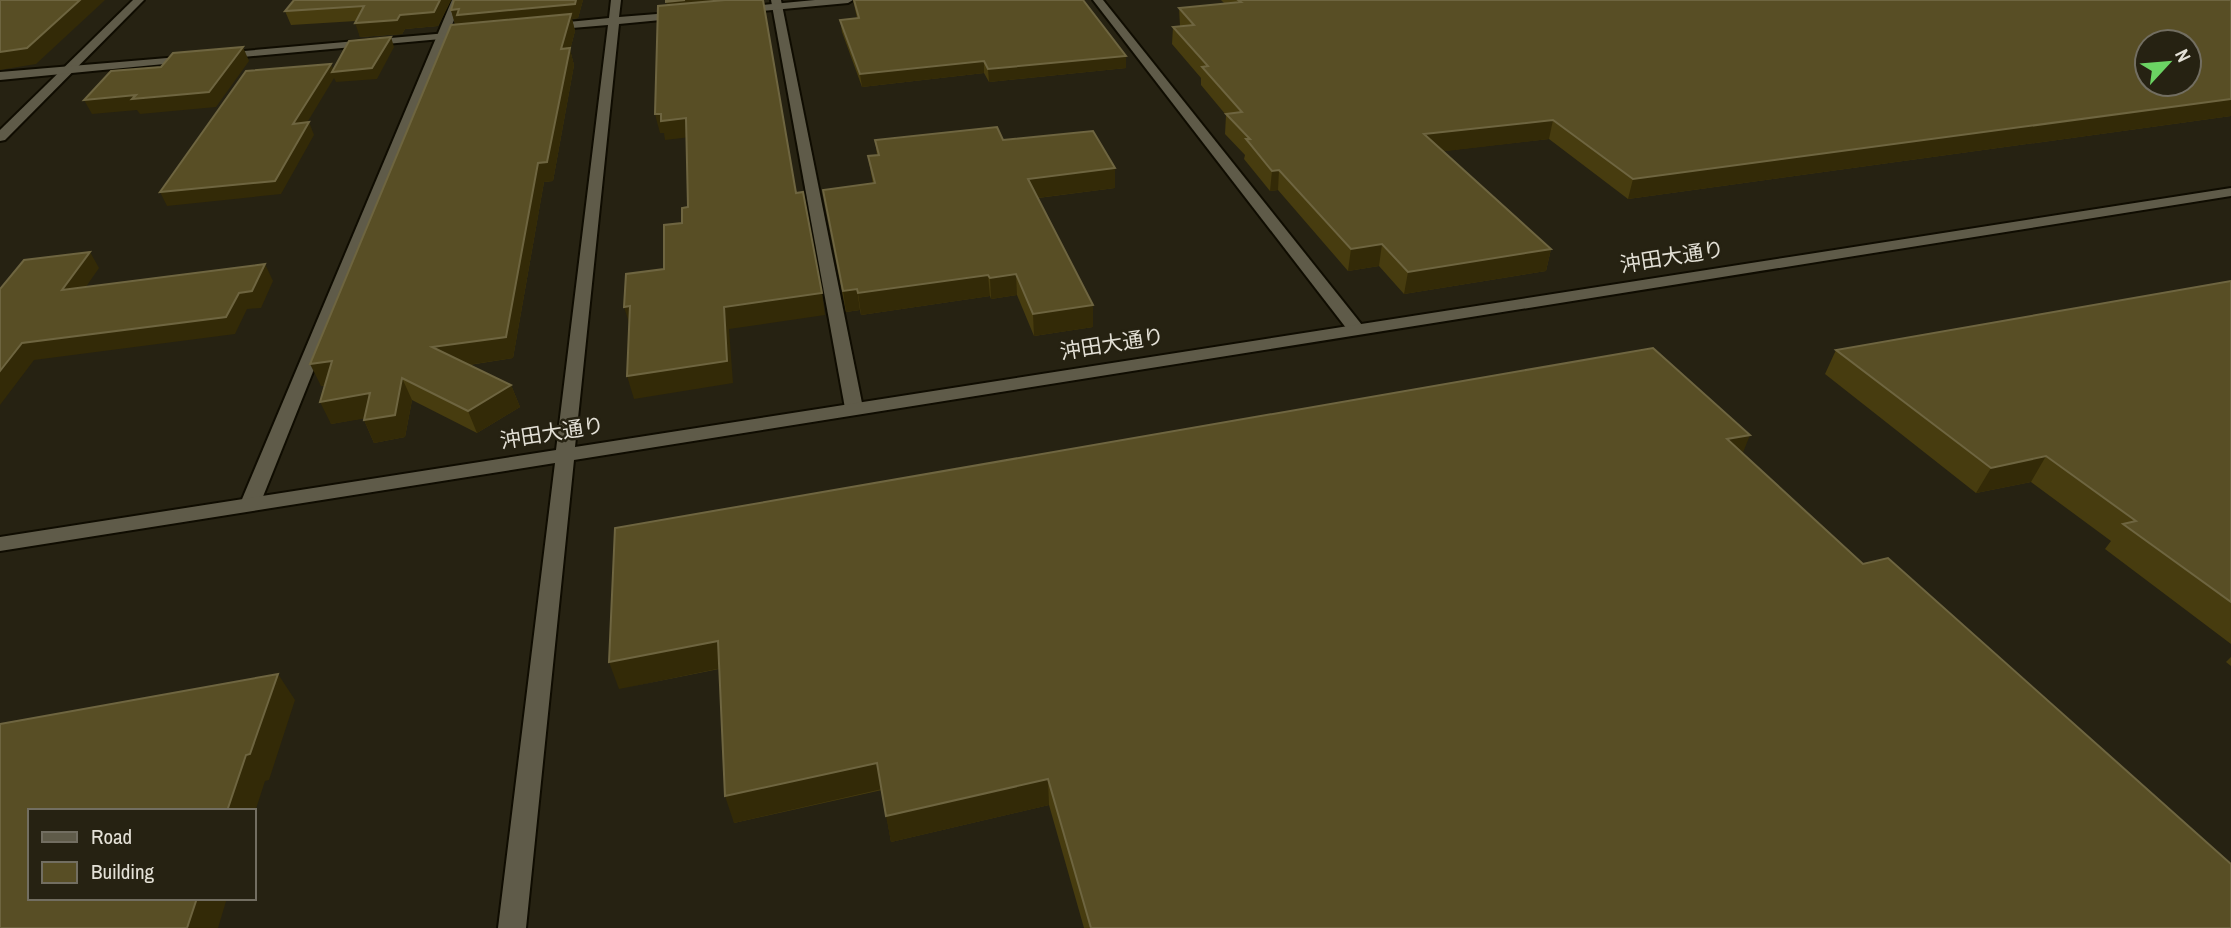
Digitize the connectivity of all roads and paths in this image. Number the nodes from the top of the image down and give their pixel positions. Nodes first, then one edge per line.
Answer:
1 (139, 0) edge
2 (457, 0) edge
3 (616, 0) edge
4 (848, 0) edge
5 (1098, 0) edge
6 (777, 3) edge
7 (723, 11) edge
8 (696, 13) edge
9 (614, 21) junction
10 (534, 28) edge
11 (481, 33) edge
12 (441, 37) junction
13 (69, 69) junction
14 (0, 76) edge
15 (0, 137) edge
16 (2231, 192) edge
17 (1356, 329) junction
18 (854, 408) junction
19 (566, 454) junction
20 (250, 504) junction
21 (0, 544) edge
22 (512, 928) edge

1 - 13 street
2 - 12 street
3 - 9 street
4 - 6 street
5 - 17 street
6 - 7 street
6 - 18 street
8 - 9 street
9 - 10 street
9 - 19 street
11 - 12 street
12 - 13 street
12 - 20 street
13 - 14 street
13 - 15 street
16 - 17 street, 沖田大通り
17 - 18 street, 沖田大通り
18 - 19 street, 沖田大通り
19 - 20 street, 沖田大通り
19 - 22 street
20 - 21 street, 沖田大通り

